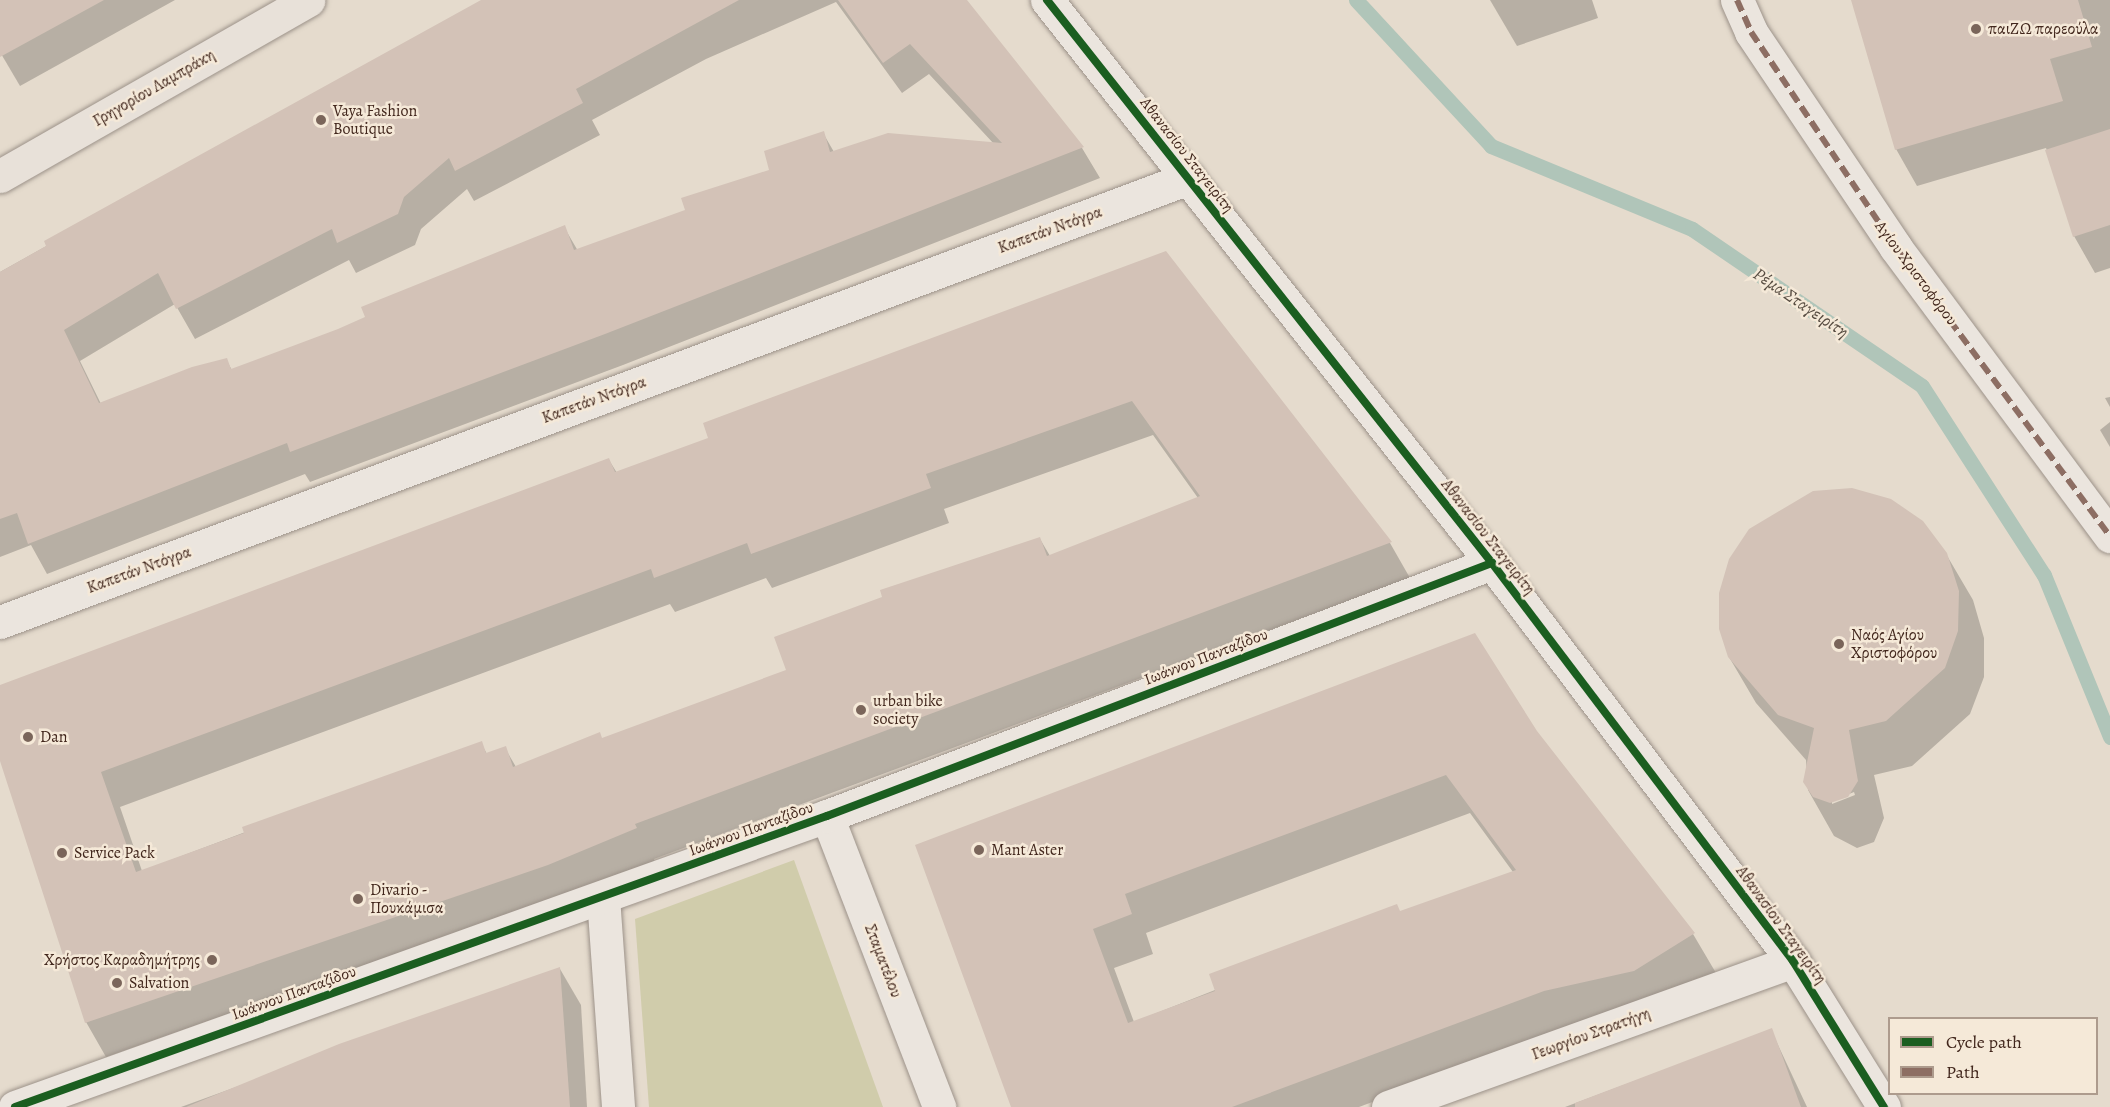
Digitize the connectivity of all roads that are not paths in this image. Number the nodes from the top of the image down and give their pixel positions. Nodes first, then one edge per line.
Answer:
1 (308, 0) edge
2 (1047, 0) edge
3 (1737, 0) edge
4 (0, 176) edge
5 (1189, 178) junction
6 (2110, 536) edge
7 (1492, 563) junction
8 (0, 622) edge
9 (827, 816) junction
10 (603, 897) junction
11 (1793, 961) junction
12 (15, 1107) edge
13 (618, 1107) edge
14 (939, 1107) edge
15 (1388, 1107) edge
16 (1884, 1107) edge

1 - 4 main road, Γρηγορίου Λαμπράκη
2 - 5 street, Αθανασίου Σταγειρίτη
3 - 6 street, Αγίου Χριστοφόρου
5 - 7 street, Αθανασίου Σταγειρίτη
5 - 8 street, Καπετάν Ντόγρα
7 - 9 street, Ιωάννου Πανταζίδου
7 - 11 street, Αθανασίου Σταγειρίτη
9 - 10 street, Ιωάννου Πανταζίδου
9 - 14 street, Σταματέλου
10 - 12 street, Ιωάννου Πανταζίδου
10 - 13 street
11 - 15 street, Γεωργίου Στρατήγη
11 - 16 street, Αθανασίου Σταγειρίτη

